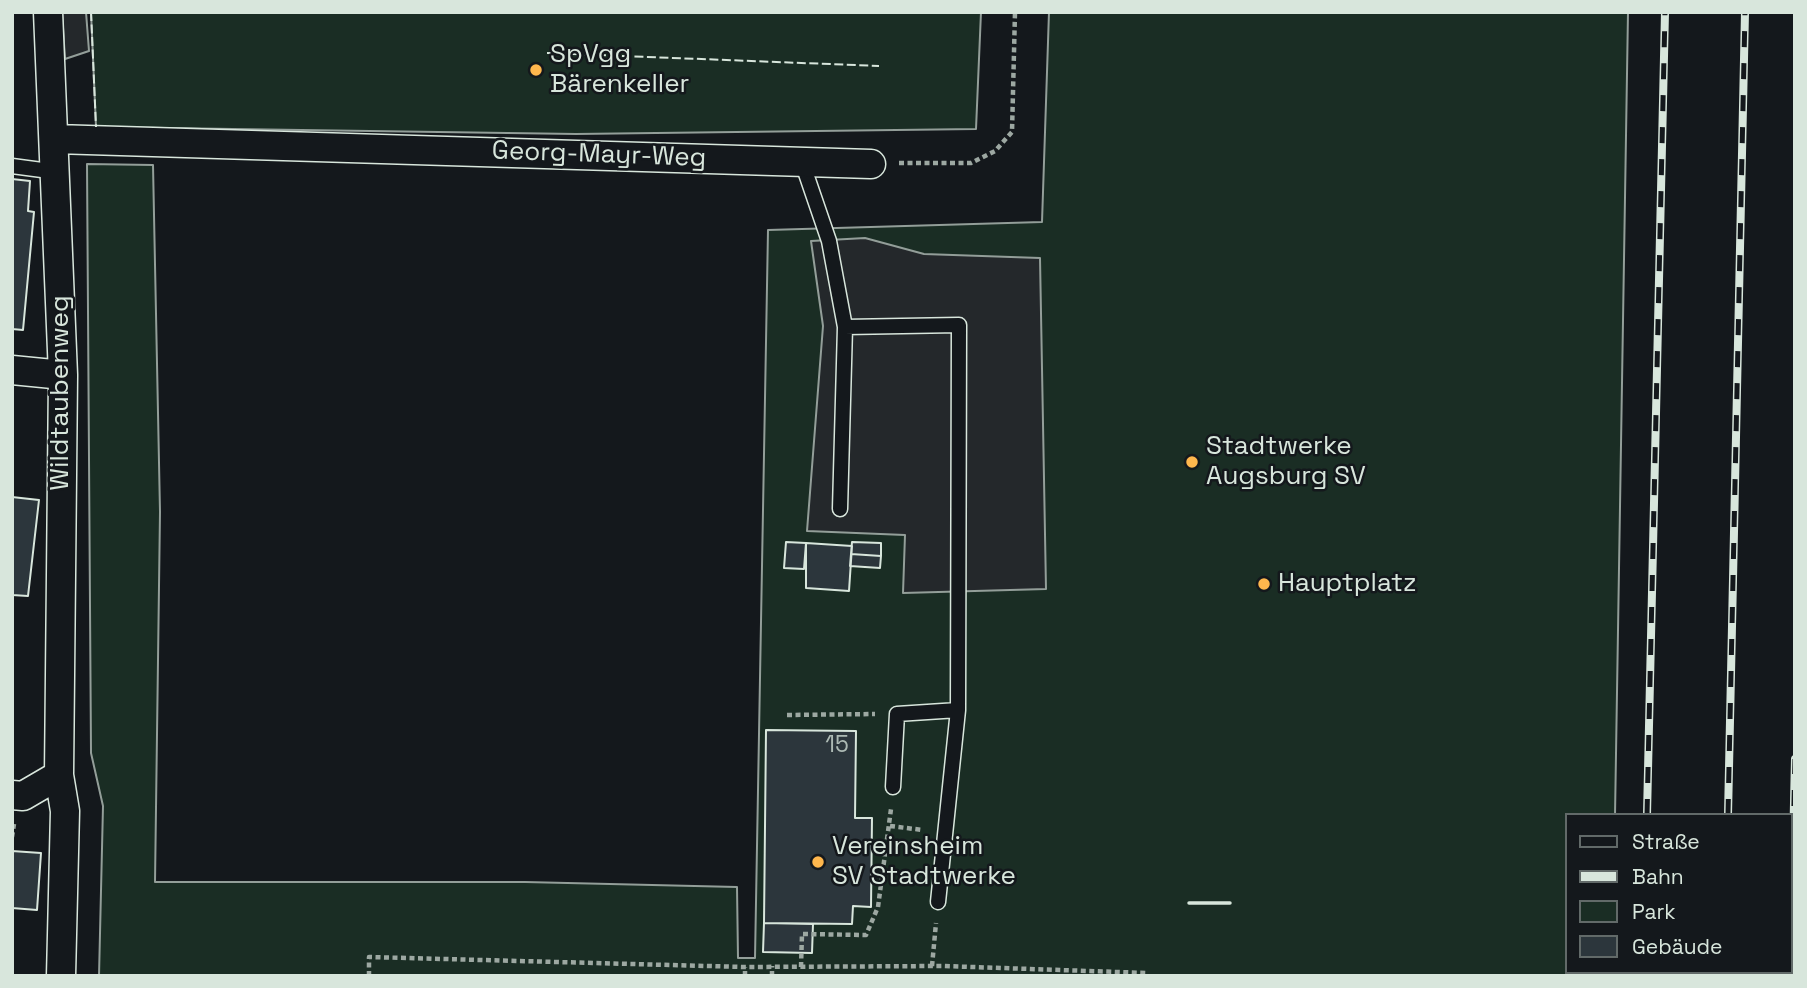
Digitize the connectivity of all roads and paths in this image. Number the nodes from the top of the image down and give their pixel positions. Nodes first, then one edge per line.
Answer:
1 (48, 12) edge
2 (1015, 12) edge
3 (55, 139) junction
4 (802, 162) junction
5 (871, 164) joint
6 (12, 166) edge
7 (57, 172) junction
8 (845, 327) junction
9 (12, 370) edge
10 (63, 375) junction
11 (840, 509) dead end
12 (958, 710) junction
13 (897, 714) junction
14 (787, 715) dead end
15 (59, 775) junction
16 (893, 787) joint
17 (12, 795) edge
18 (890, 826) junction
19 (932, 831) dead end
20 (937, 902) joint
21 (772, 966) junction
22 (932, 966) junction
23 (745, 967) junction
24 (801, 967) junction
25 (61, 976) edge
26 (369, 976) edge
27 (745, 976) edge
28 (772, 976) edge
29 (1147, 976) edge

1 - 3 street, Wildtaubenweg
2 - 5 path
3 - 4 street, Georg-Mayr-Weg
3 - 7 street, Wildtaubenweg
4 - 5 street, Georg-Mayr-Weg
4 - 8 lane
6 - 7 lane
7 - 10 street, Wildtaubenweg
8 - 11 lane
8 - 12 lane
9 - 10 street
10 - 15 street, Wildtaubenweg
12 - 13 lane
12 - 20 lane
13 - 14 path
13 - 16 lane
15 - 17 street
15 - 25 street, Wildtaubenweg
16 - 18 path
18 - 19 path
18 - 24 path
20 - 22 path
21 - 23 path
21 - 24 path
21 - 28 path
22 - 24 path
22 - 29 path
23 - 26 path
23 - 27 path

